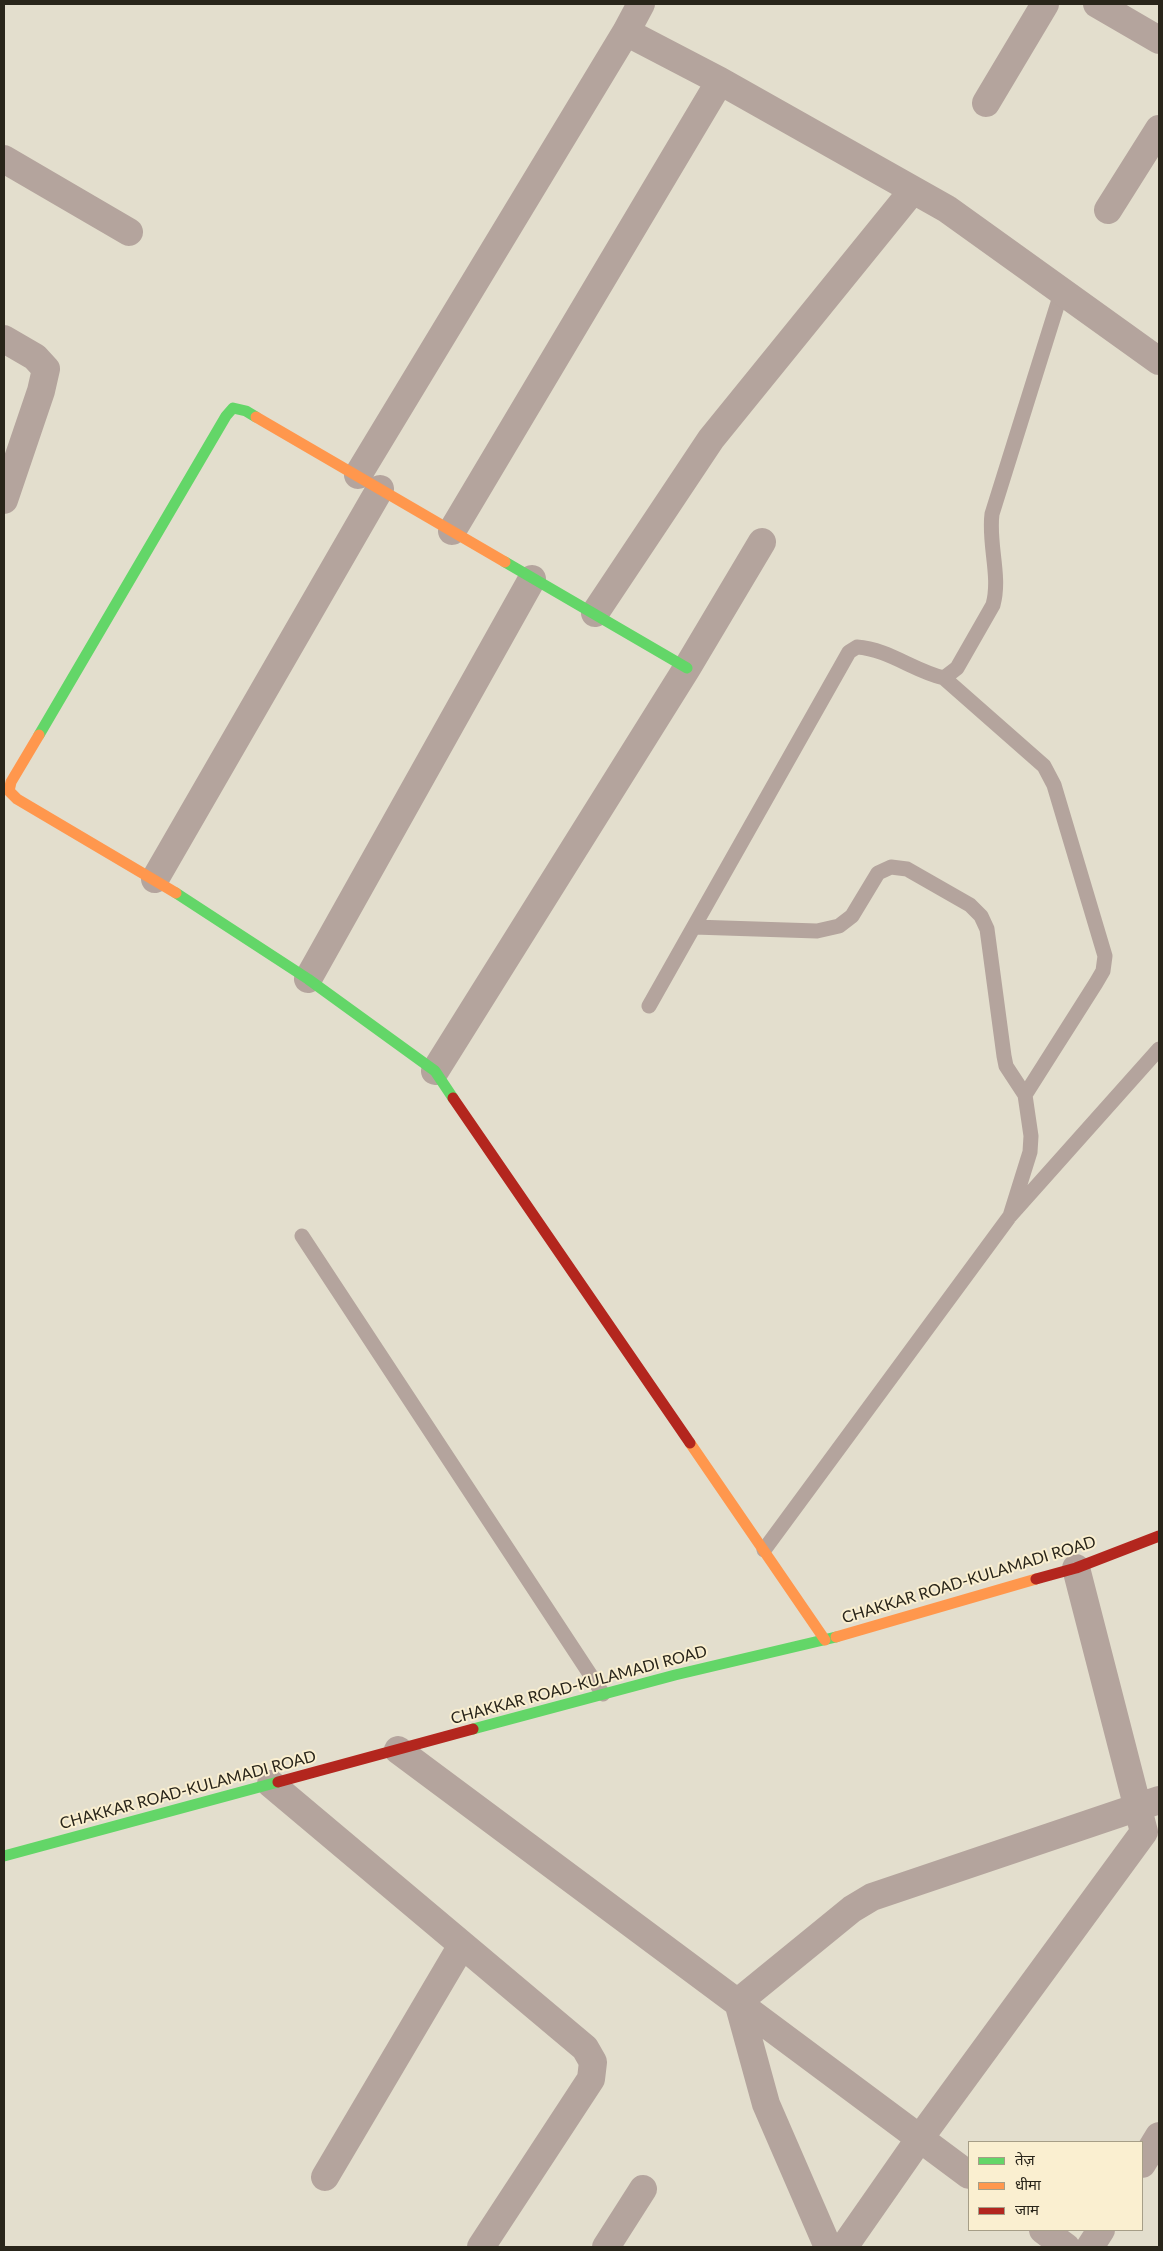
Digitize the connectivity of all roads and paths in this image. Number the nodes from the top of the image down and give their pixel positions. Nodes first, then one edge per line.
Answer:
1 (641, 4) edge
2 (1045, 4) edge
3 (1097, 4) edge
4 (626, 32) junction
5 (1159, 40) edge
6 (720, 82) junction
7 (986, 103) dead end
8 (1159, 129) edge
9 (4, 159) edge
10 (914, 190) junction
11 (1108, 210) dead end
12 (129, 232) dead end
13 (1062, 290) junction
14 (4, 339) edge
15 (1159, 361) edge
16 (369, 482) junction
17 (4, 500) edge
18 (452, 531) junction
19 (762, 542) dead end
20 (532, 579) junction
21 (594, 613) junction
22 (687, 668) junction
23 (944, 678) junction
24 (155, 879) junction
25 (694, 927) junction
26 (308, 979) junction
27 (649, 1006) dead end
28 (1159, 1049) edge
29 (435, 1071) junction
30 (1025, 1094) junction
31 (1010, 1216) junction
32 (302, 1236) dead end
33 (1159, 1536) edge
34 (764, 1550) junction
35 (1076, 1568) junction
36 (825, 1640) junction
37 (603, 1694) junction
38 (398, 1750) junction
39 (271, 1784) junction
40 (1150, 1818) edge
41 (4, 1856) edge
42 (462, 1945) junction
43 (738, 2002) junction
44 (1159, 2136) edge
45 (920, 2138) junction
46 (1143, 2162) edge
47 (968, 2174) edge
48 (325, 2177) dead end
49 (643, 2189) dead end
50 (1044, 2231) edge
51 (1100, 2231) edge
52 (481, 2247) edge
53 (606, 2247) edge
54 (828, 2247) edge
55 (844, 2247) edge
56 (1066, 2247) edge
57 (1090, 2247) edge

1 - 4 street
2 - 7 street
3 - 5 street
4 - 6 street
4 - 16 street
6 - 10 street
6 - 18 street
8 - 11 street
9 - 12 street
10 - 13 street
10 - 21 street
13 - 15 street
13 - 23 lane
14 - 17 street
16 - 18 street
16 - 24 street
16 - 24 street
18 - 20 street
19 - 22 street
20 - 21 street
20 - 26 street
21 - 22 street
22 - 29 street
23 - 25 lane
23 - 30 lane
24 - 26 street
25 - 27 lane
25 - 30 lane
26 - 29 street
28 - 31 lane
29 - 34 street
30 - 31 lane
31 - 34 lane
32 - 37 lane
33 - 35 street, CHAKKAR ROAD-KULAMADI ROAD
34 - 36 street
35 - 36 street, CHAKKAR ROAD-KULAMADI ROAD
35 - 40 street
36 - 37 street, CHAKKAR ROAD-KULAMADI ROAD
37 - 38 street, CHAKKAR ROAD-KULAMADI ROAD
38 - 39 street, CHAKKAR ROAD-KULAMADI ROAD
38 - 43 street
39 - 41 street, CHAKKAR ROAD-KULAMADI ROAD
39 - 42 street
40 - 43 street
40 - 45 street
42 - 48 street
42 - 52 street
43 - 45 street
43 - 54 street
44 - 46 street
45 - 47 street
45 - 55 street
49 - 53 street
50 - 56 street
51 - 57 street

